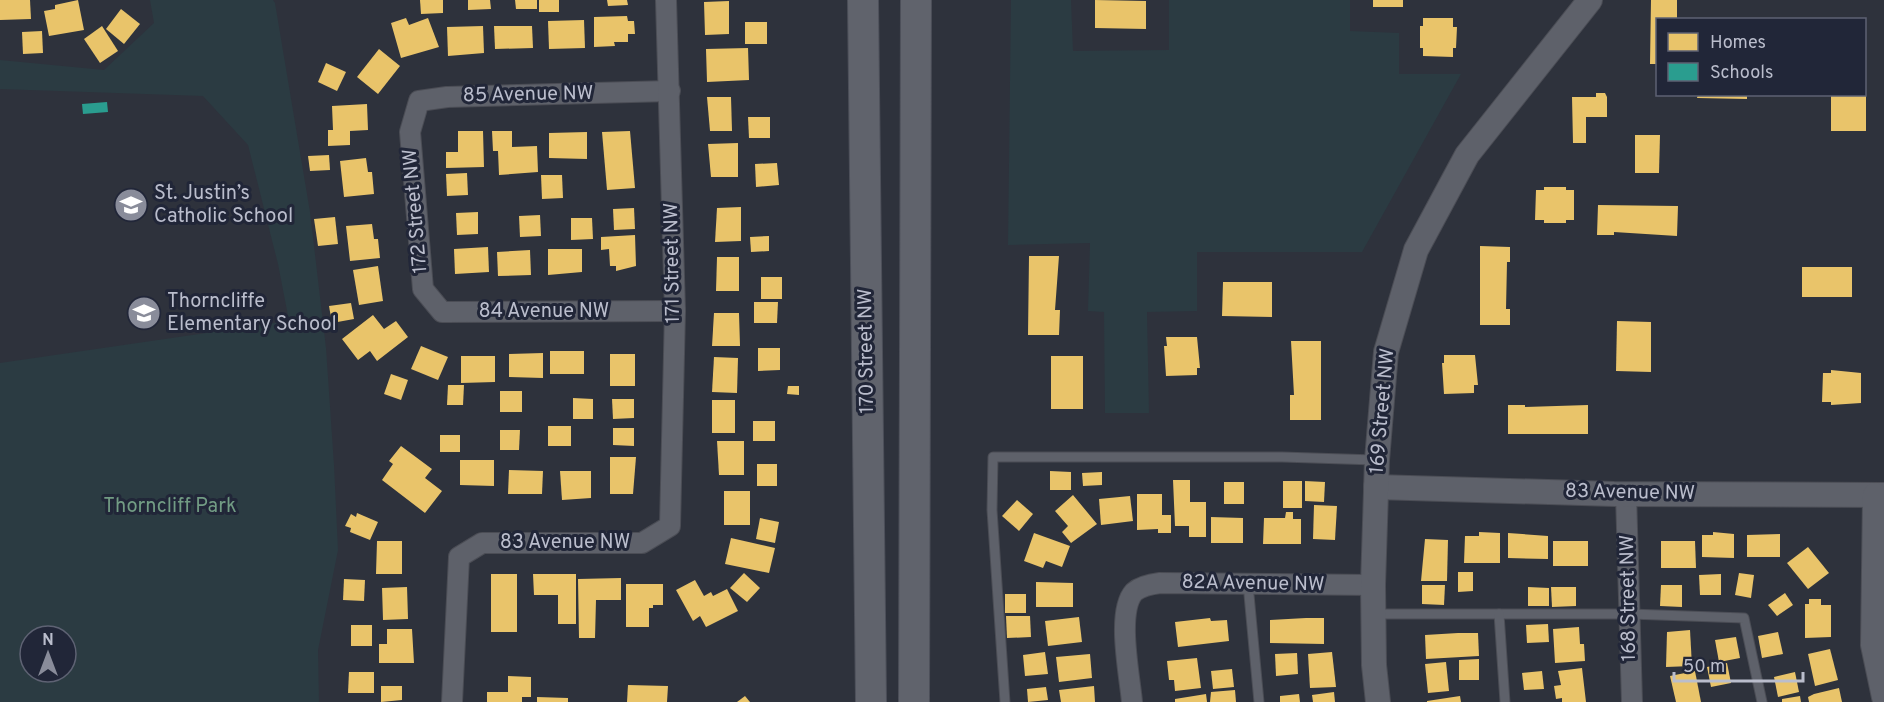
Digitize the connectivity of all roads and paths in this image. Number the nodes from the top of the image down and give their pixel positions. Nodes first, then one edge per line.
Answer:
1 (666, 0) edge
2 (863, 0) edge
3 (916, 0) edge
4 (1590, 0) edge
5 (670, 91) junction
6 (410, 132) joint
7 (423, 290) joint
8 (675, 311) junction
9 (1377, 460) junction
10 (1376, 487) junction
11 (1626, 494) junction
12 (1880, 495) edge
13 (670, 526) joint
14 (1248, 584) junction
15 (1373, 585) junction
16 (1372, 614) junction
17 (1499, 614) junction
18 (1629, 614) junction
19 (1884, 697) edge
20 (452, 702) edge
21 (871, 702) edge
22 (914, 702) edge
23 (1005, 702) edge
24 (1132, 702) edge
25 (1258, 702) edge
26 (1378, 702) edge
27 (1505, 702) edge
28 (1632, 702) edge
29 (1762, 702) edge

1 - 5 street, 171 Street NW
2 - 21 main road, 170 Street NW
3 - 22 main road
4 - 9 street, 169 Street NW
5 - 6 street, 85 Avenue NW
5 - 8 street, 171 Street NW
6 - 7 street, 172 Street NW
7 - 8 street, 84 Avenue NW
8 - 13 street, 171 Street NW
9 - 10 street, 169 Street NW
9 - 23 lane
10 - 11 street, 83 Avenue NW
10 - 15 street, 169 Street NW
11 - 12 street, 83 Avenue NW
11 - 18 street, 168 Street NW
12 - 19 street
13 - 20 street, 83 Avenue NW
14 - 15 street, 82A Avenue NW
14 - 24 street, 82A Avenue NW
14 - 25 lane
15 - 16 street, 169 Street NW
16 - 17 lane
16 - 26 street, 169 Street NW
17 - 18 lane
17 - 27 lane
18 - 28 street, 168 Street NW
18 - 29 lane

